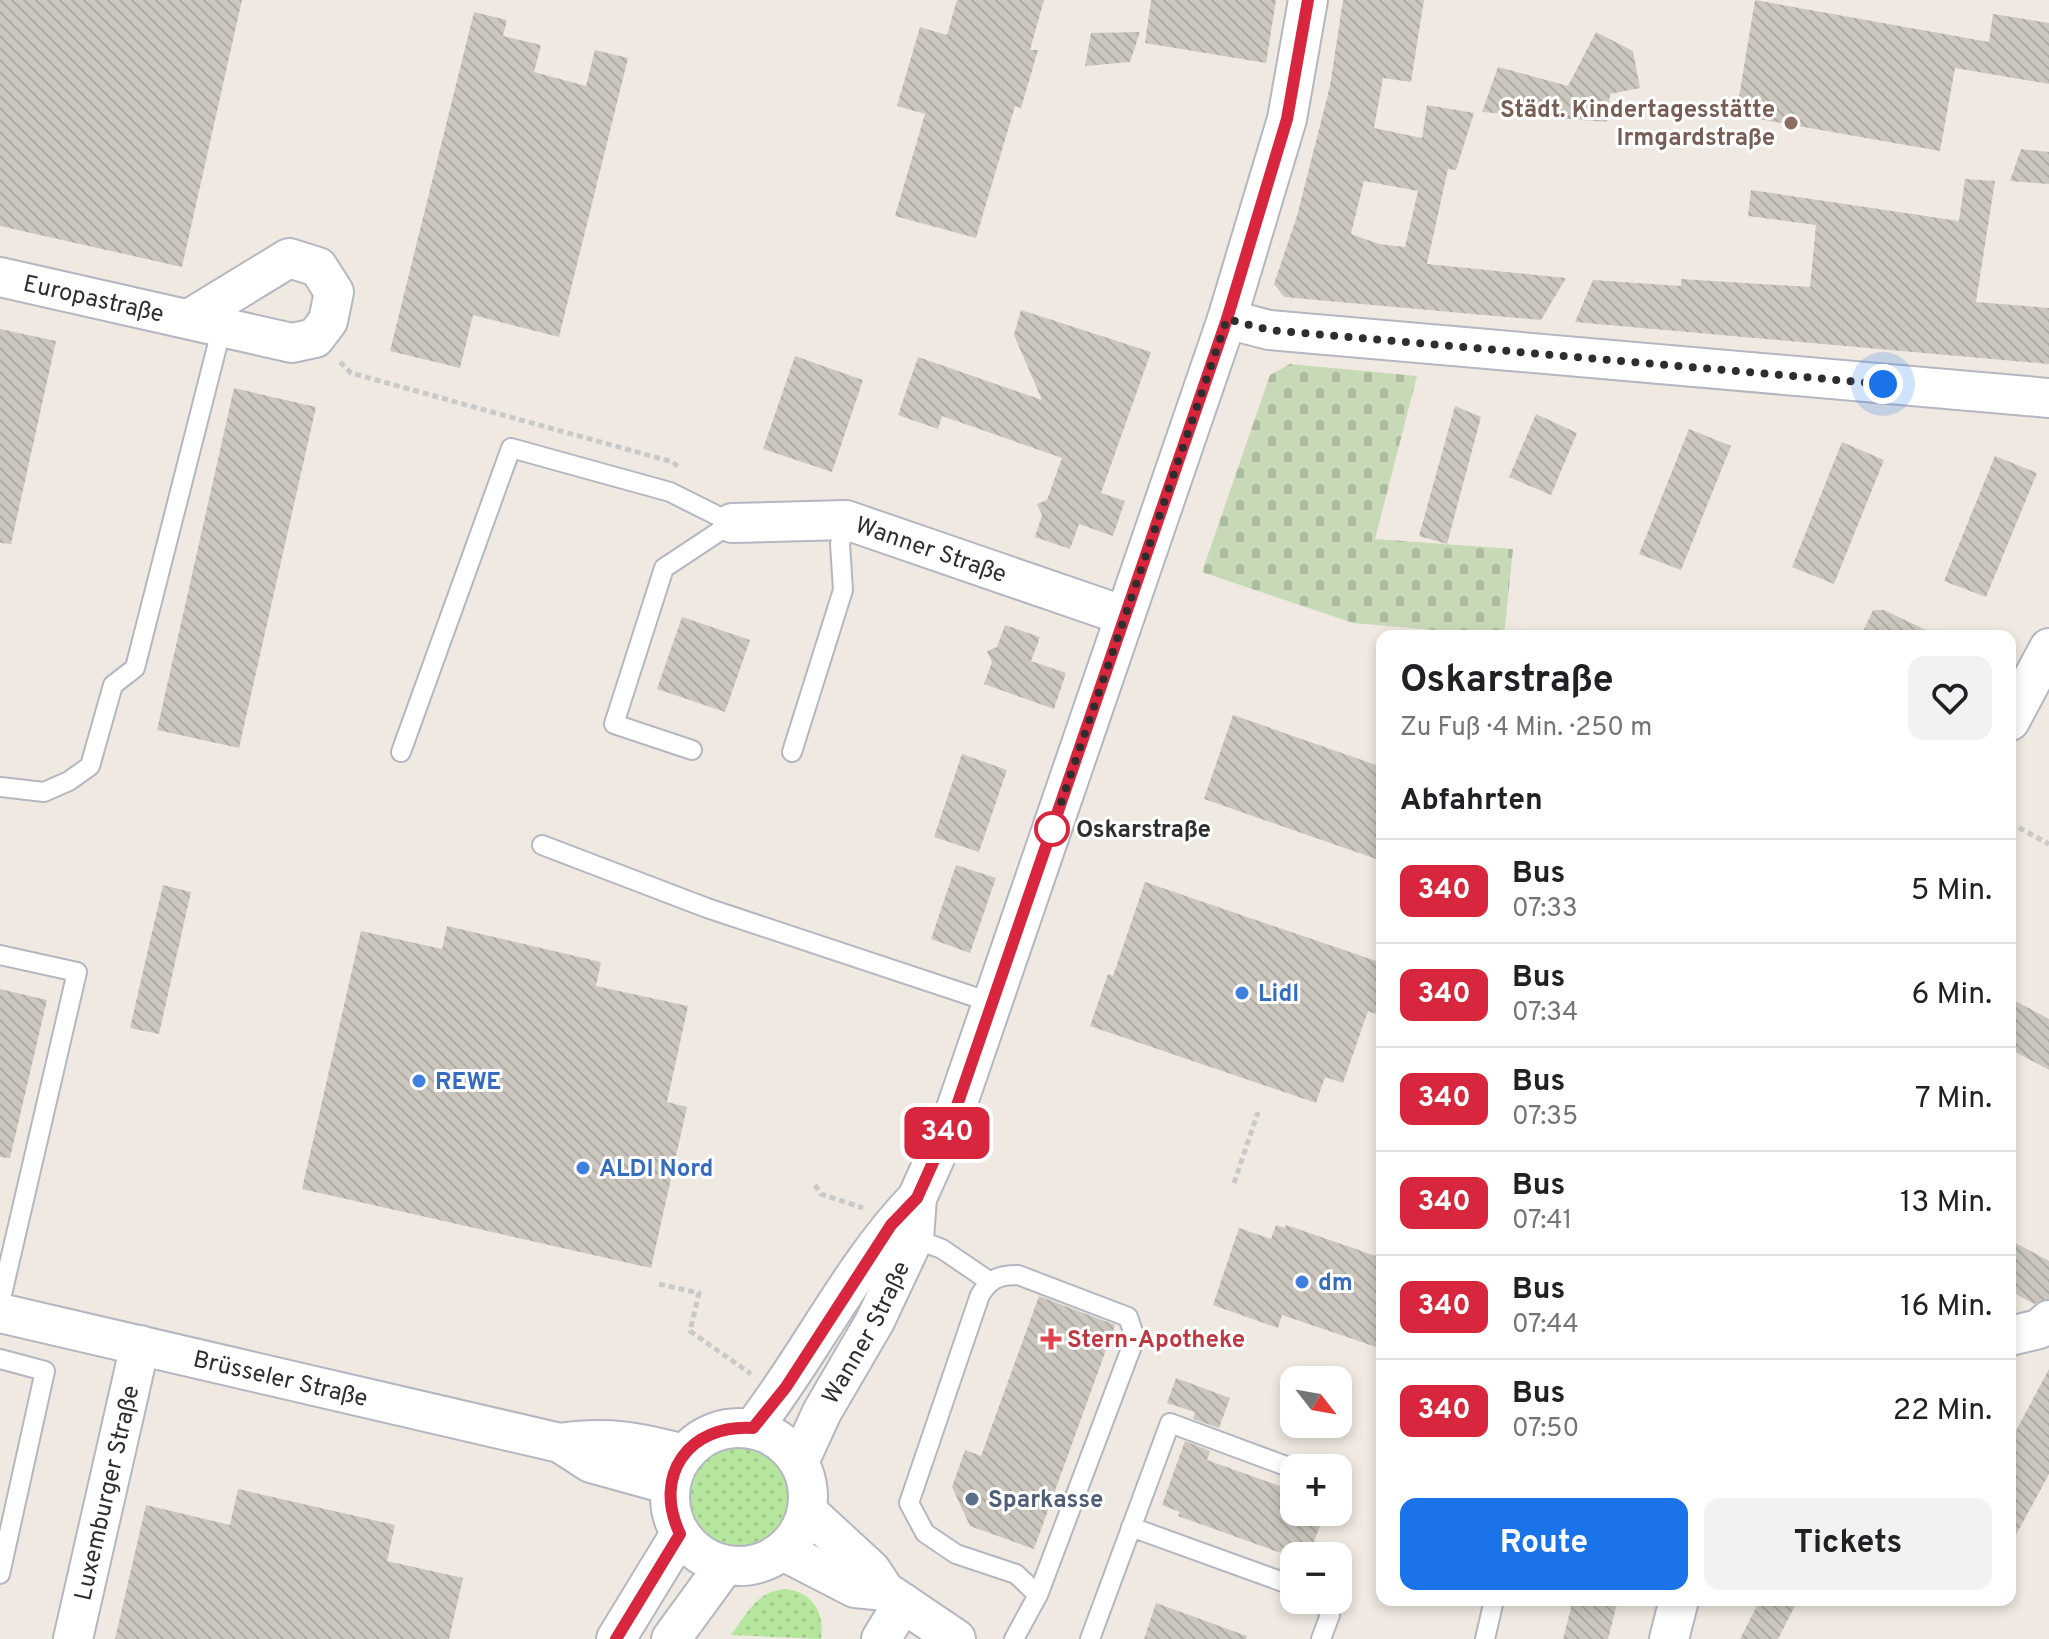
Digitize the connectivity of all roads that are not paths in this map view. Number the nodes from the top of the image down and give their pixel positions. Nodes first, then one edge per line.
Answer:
1 (1308, 0) edge
2 (0, 277) edge
3 (1227, 319) junction
4 (206, 323) joint
5 (2049, 398) edge
6 (846, 520) junction
7 (732, 523) junction
8 (1125, 616) junction
9 (2049, 648) edge
10 (2016, 710) edge
11 (692, 750) dead end
12 (401, 752) dead end
13 (792, 752) dead end
14 (0, 787) edge
15 (542, 845) dead end
16 (0, 955) edge
17 (993, 1003) junction
18 (908, 1221) junction
19 (989, 1281) junction
20 (0, 1303) edge
21 (0, 1313) edge
22 (2049, 1320) edge
23 (2016, 1335) edge
24 (140, 1345) junction
25 (0, 1359) edge
26 (753, 1428) junction
27 (799, 1462) junction
28 (1280, 1464) edge
29 (677, 1470) junction
30 (807, 1511) junction
31 (1131, 1527) junction
32 (680, 1534) junction
33 (783, 1551) junction
34 (725, 1565) junction
35 (0, 1574) edge
36 (1280, 1581) edge
37 (1038, 1595) junction
38 (894, 1597) junction
39 (1493, 1606) edge
40 (1677, 1606) edge
41 (1329, 1614) edge
42 (73, 1639) edge
43 (616, 1639) edge
44 (671, 1639) edge
45 (881, 1639) edge
46 (956, 1639) edge
47 (1014, 1639) edge
48 (1090, 1639) edge
49 (1321, 1639) edge
50 (1485, 1639) edge
51 (1669, 1639) edge

1 - 3 street, Wanner Straße
2 - 4 street, Europastraße
3 - 5 street
3 - 8 street, Wanner Straße
4 - 14 lane
6 - 7 street, Wanner Straße
6 - 8 street, Wanner Straße
6 - 13 lane
7 - 11 lane
7 - 12 lane
8 - 17 street, Wanner Straße
9 - 10 street
15 - 17 lane
16 - 20 lane
17 - 18 street, Wanner Straße
18 - 19 lane
18 - 26 street, Wanner Straße
18 - 27 street, Wanner Straße
19 - 37 lane
19 - 37 lane
21 - 24 street, Brüsseler Straße
22 - 23 street
24 - 29 street, Brüsseler Straße
24 - 42 street, Luxemburger Straße
25 - 35 lane
26 - 27 street
26 - 29 street
27 - 30 street
28 - 31 lane
29 - 32 street
30 - 33 street
30 - 38 street
31 - 36 lane
31 - 48 lane
32 - 34 street
32 - 43 street
33 - 34 street
33 - 38 street
34 - 44 street
37 - 47 lane
38 - 45 street
38 - 46 street
39 - 50 lane
40 - 51 street
41 - 49 lane

